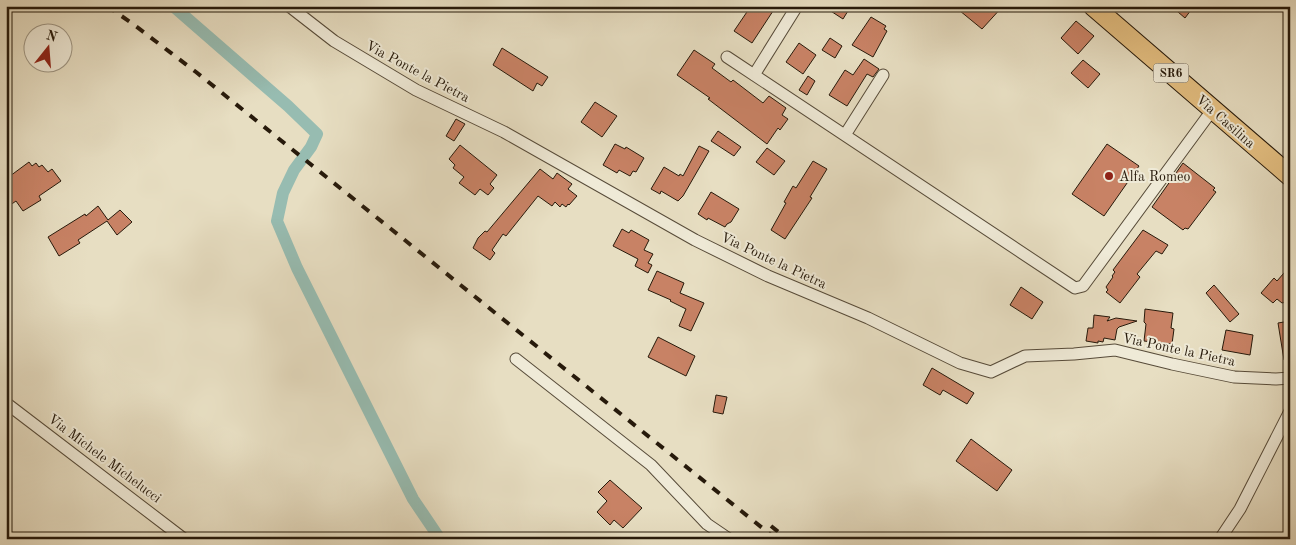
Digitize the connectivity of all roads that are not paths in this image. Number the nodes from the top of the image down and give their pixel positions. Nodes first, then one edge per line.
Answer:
1 (289, 6) edge
2 (797, 6) edge
3 (1093, 6) edge
4 (727, 57) dead end
5 (754, 75) junction
6 (883, 75) dead end
7 (1213, 110) junction
8 (845, 135) junction
9 (1290, 176) edge
10 (516, 360) dead end
11 (1290, 378) edge
12 (6, 402) edge
13 (1290, 411) edge
14 (184, 539) edge
15 (729, 539) edge
16 (1220, 539) edge

1 - 11 street, Via Ponte la Pietra
2 - 5 street
3 - 7 main road, Via Casilina / SR6
4 - 5 street
5 - 8 street
6 - 8 street
7 - 8 street
7 - 9 main road, Via Casilina / SR6
10 - 15 street
12 - 14 street, Via Michele Michelucci
13 - 16 street

